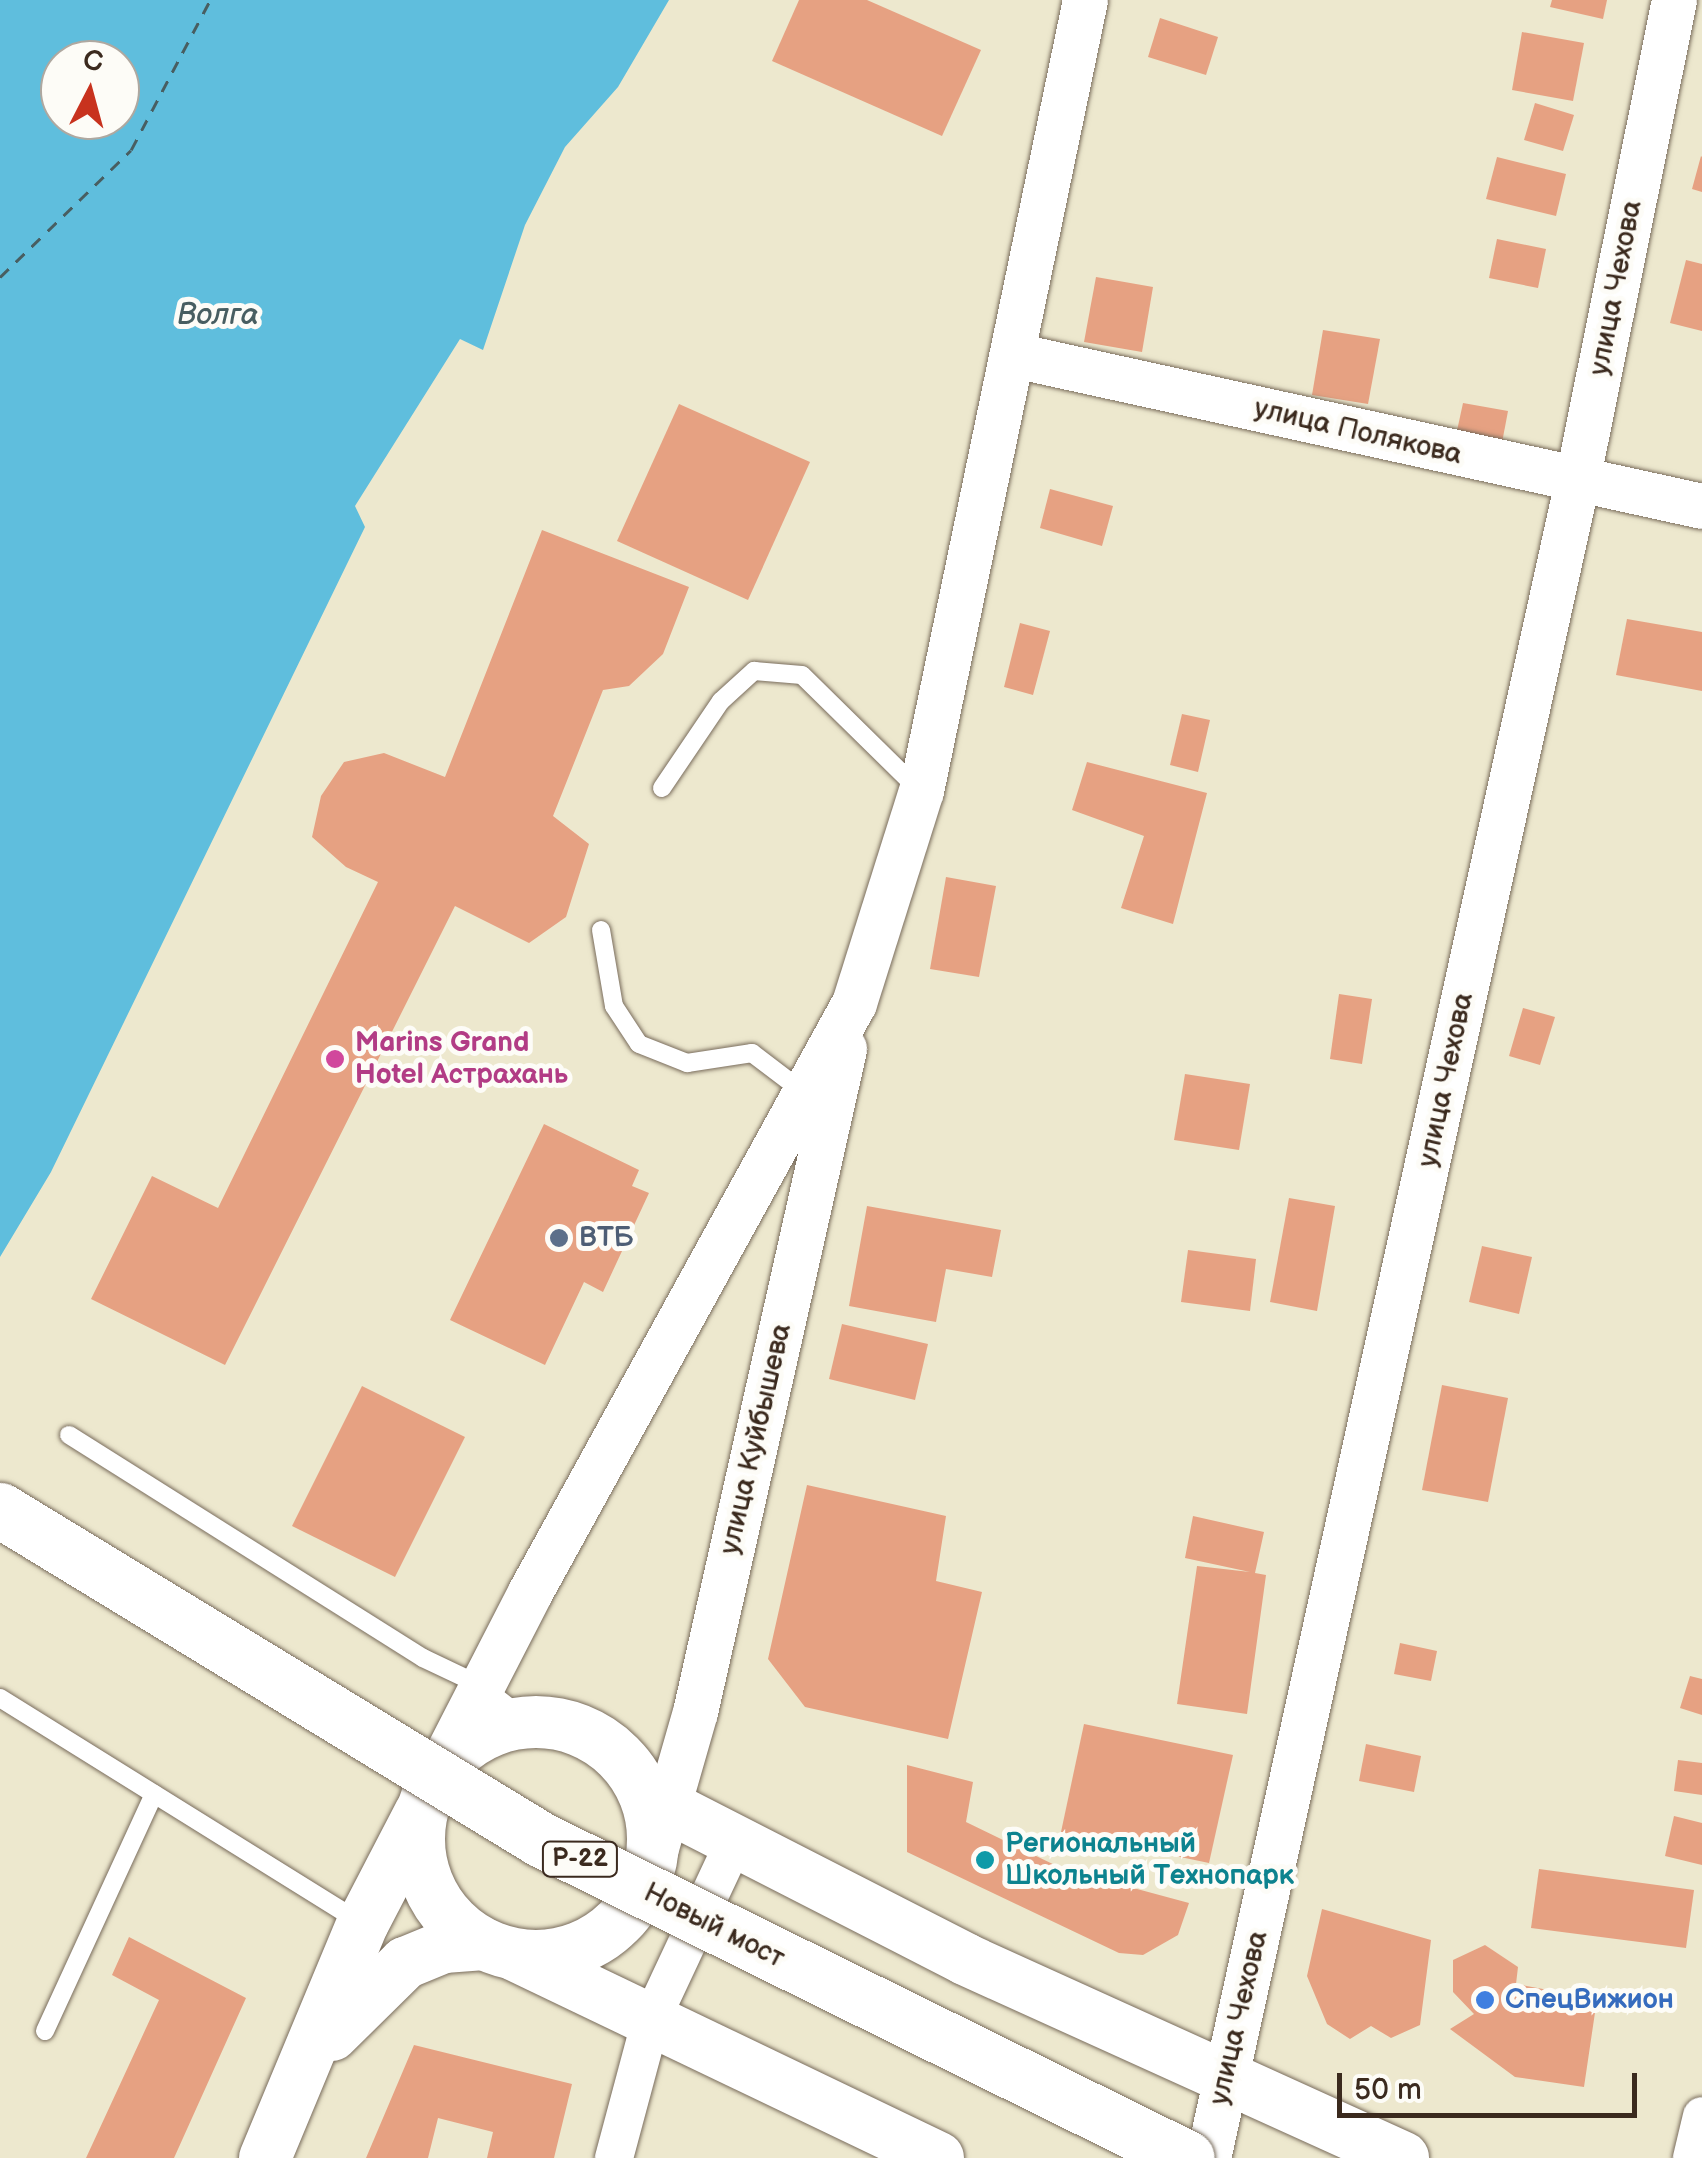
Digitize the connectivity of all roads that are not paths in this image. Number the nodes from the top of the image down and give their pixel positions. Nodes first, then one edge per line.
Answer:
1 (1085, 0) edge
2 (1674, 0) edge
3 (1014, 355) junction
4 (1577, 482) junction
5 (1702, 506) edge
6 (662, 788) dead end
7 (921, 792) junction
8 (601, 930) dead end
9 (854, 1003) junction
10 (803, 1092) junction
11 (69, 1435) dead end
12 (0, 1510) edge
13 (482, 1686) junction
14 (0, 1698) edge
15 (526, 1721) junction
16 (154, 1794) junction
17 (428, 1794) junction
18 (659, 1802) junction
19 (735, 1841) junction
20 (363, 1924) junction
21 (498, 1949) junction
22 (651, 2020) junction
23 (46, 2031) dead end
24 (1227, 2076) junction
25 (297, 2086) junction
26 (1702, 2116) edge
27 (264, 2158) edge
28 (614, 2158) edge
29 (938, 2158) edge
30 (1187, 2158) edge
31 (1208, 2158) edge
32 (1403, 2158) edge
33 (1692, 2158) edge

1 - 3 street
2 - 4 street, улица Чехова
3 - 4 street, улица Полякова
3 - 7 street
4 - 5 street, улица Полякова
4 - 24 street, улица Чехова
6 - 7 lane
7 - 9 street
8 - 10 lane
9 - 10 street
9 - 18 street, улица Куйбышева
10 - 13 street
11 - 13 lane
12 - 30 highway, Новый мост / Р-22, bridge
13 - 15 lane
13 - 17 street
14 - 16 lane
15 - 17 main road
15 - 18 main road
16 - 20 lane
16 - 23 lane
17 - 20 main road
17 - 21 main road
18 - 19 main road
18 - 21 main road
19 - 22 street
19 - 24 main road
20 - 25 main road
21 - 22 main road
21 - 25 main road
22 - 28 street
22 - 29 main road
24 - 31 street, улица Чехова
24 - 32 main road
25 - 27 main road
26 - 33 street

